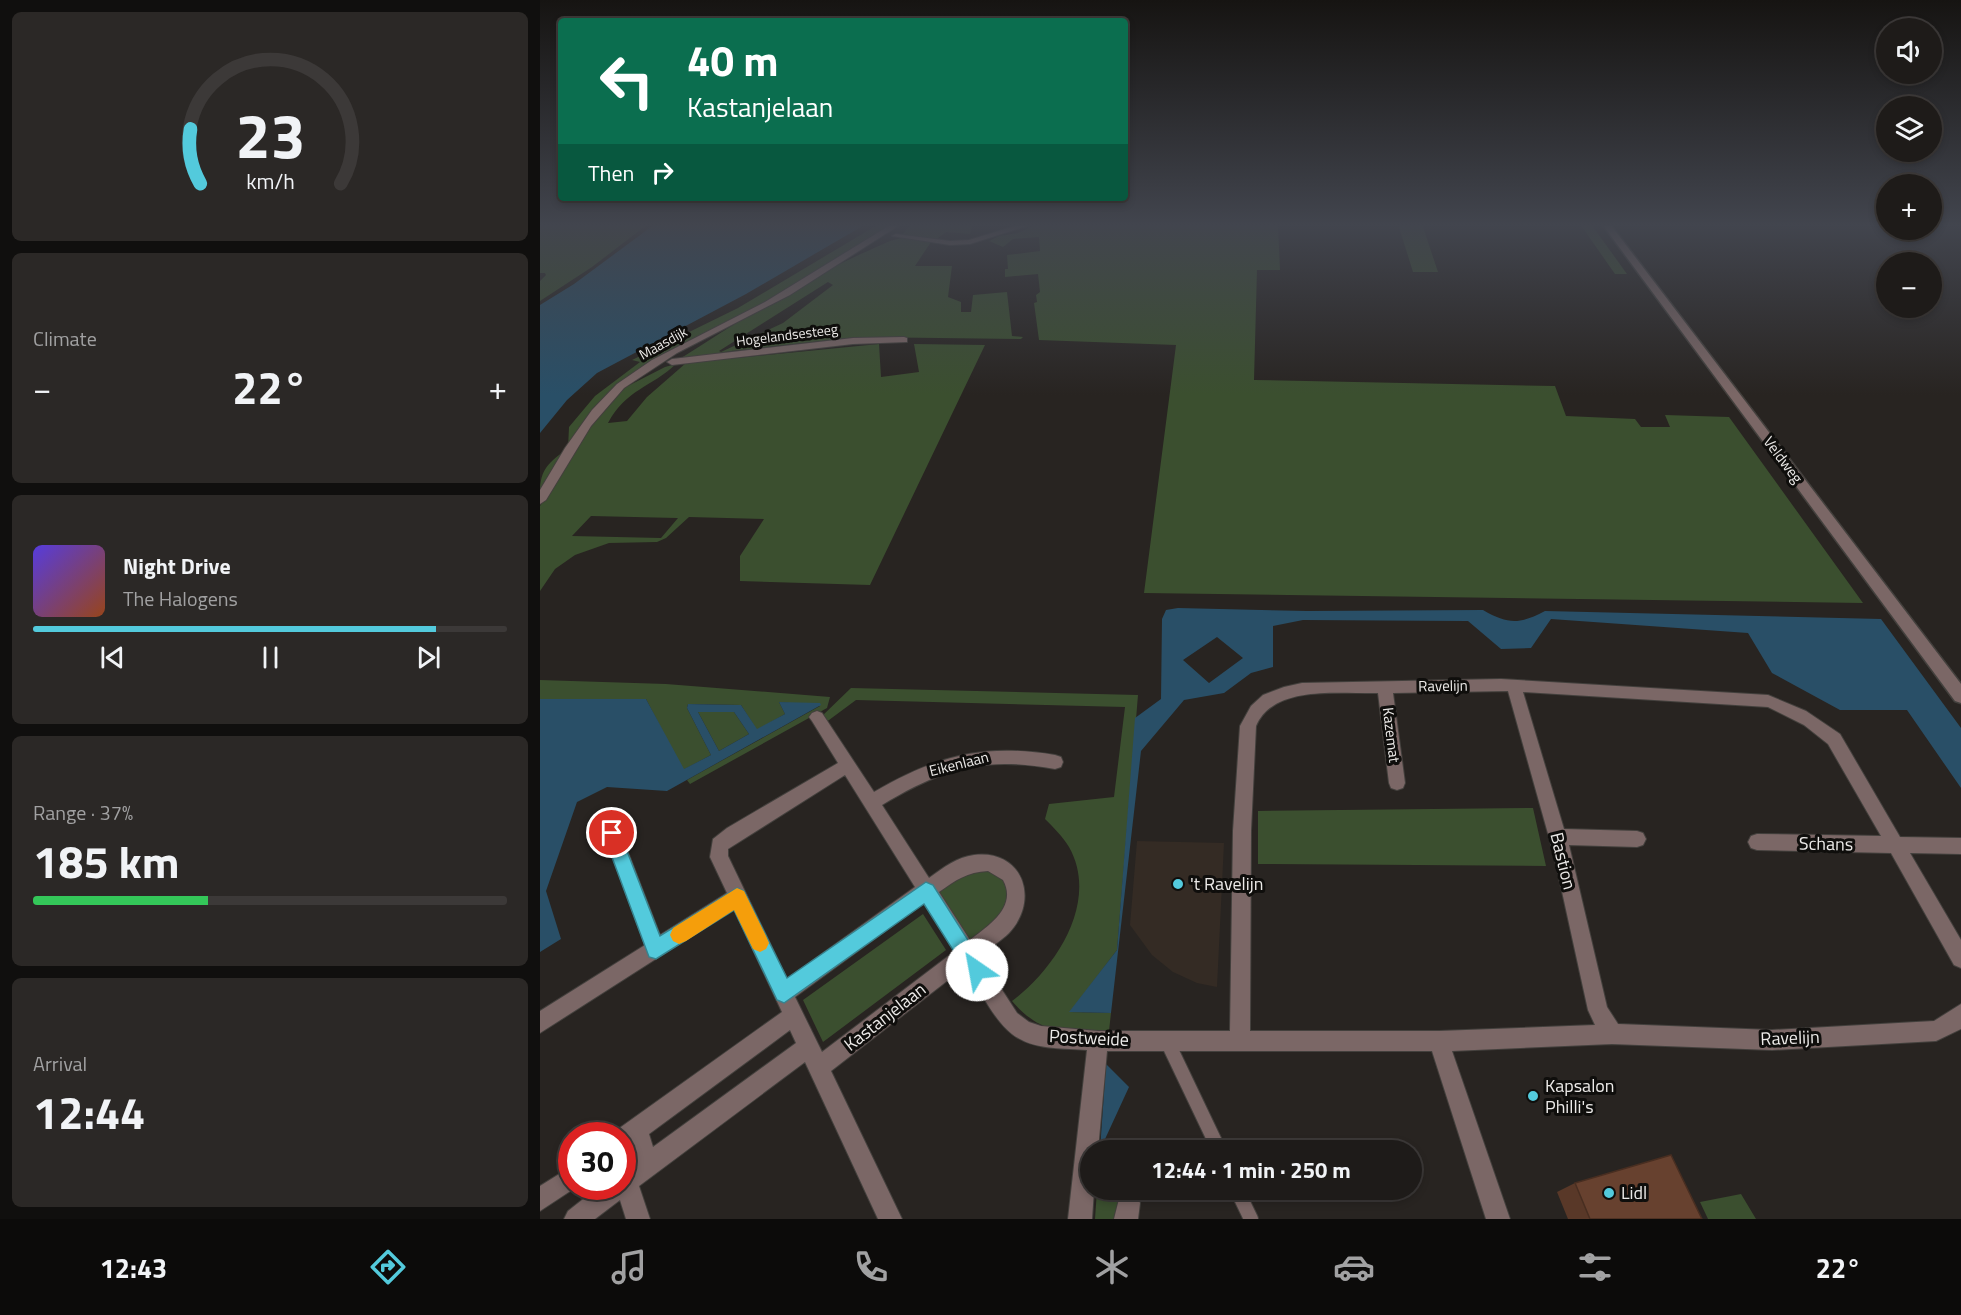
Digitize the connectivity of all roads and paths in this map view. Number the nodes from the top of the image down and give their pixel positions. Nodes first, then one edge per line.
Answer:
1 (804, 281) edge
2 (1649, 281) edge
3 (723, 327) junction
4 (904, 340) dead end
5 (672, 362) junction
6 (620, 388) junction
7 (540, 500) edge
8 (1514, 686) junction
9 (1385, 687) junction
10 (1961, 696) edge
11 (817, 717) dead end
12 (1055, 762) dead end
13 (847, 766) junction
14 (1397, 783) dead end
15 (871, 803) junction
16 (612, 833) dead end
17 (1557, 837) junction
18 (1637, 839) dead end
19 (1757, 842) dead end
20 (1895, 845) junction
21 (1961, 846) edge
22 (926, 891) junction
23 (737, 897) junction
24 (656, 950) junction
25 (967, 954) junction
26 (1961, 958) edge
27 (784, 993) junction
28 (1961, 1014) edge
29 (794, 1015) junction
30 (540, 1023) edge
31 (1612, 1034) junction
32 (1240, 1040) junction
33 (1098, 1041) junction
34 (1167, 1041) junction
35 (1439, 1041) junction
36 (809, 1046) junction
37 (819, 1067) junction
38 (636, 1131) edge
39 (1214, 1140) edge
40 (636, 1145) edge
41 (648, 1165) junction
42 (636, 1174) edge
43 (558, 1187) edge
44 (540, 1200) edge
45 (593, 1200) edge
46 (630, 1200) edge
47 (1242, 1200) edge
48 (576, 1219) edge
49 (638, 1219) edge
50 (890, 1219) edge
51 (1080, 1219) edge
52 (1251, 1219) edge
53 (1498, 1219) edge

1 - 3 street, Maasdijk
2 - 10 street, Veldweg
3 - 5 street, Maasdijk
3 - 6 street, Maasdijk
4 - 5 street, Hogelandsesteeg
5 - 6 street
6 - 7 street
8 - 9 street, Ravelijn
8 - 17 street, Bastion
8 - 20 street, Ravelijn
9 - 14 street, Kazemat
9 - 32 street, Ravelijn
11 - 13 street, Postweide
12 - 15 street, Eikenlaan
13 - 15 street, Postweide
13 - 23 street
15 - 22 street, Postweide
16 - 24 street
17 - 18 street
17 - 31 street, Bastion
19 - 20 street, Schans
20 - 21 street
20 - 26 street, Ravelijn
22 - 25 street, Postweide
22 - 25 street, Kastanjelaan
22 - 27 street, Kastanjelaan
23 - 24 street
23 - 27 street
24 - 30 street
25 - 33 street, Postweide
25 - 37 street, Kastanjelaan
27 - 29 street
28 - 31 street, Ravelijn
29 - 36 street
29 - 38 street
31 - 35 street, Postweide
32 - 34 street, Postweide
32 - 35 street, Postweide
33 - 34 street, Postweide
33 - 51 street
34 - 39 street
35 - 53 street
36 - 37 street
36 - 41 street
37 - 50 street
40 - 41 street
41 - 42 street
43 - 44 street
45 - 48 street
46 - 49 street
47 - 52 street

